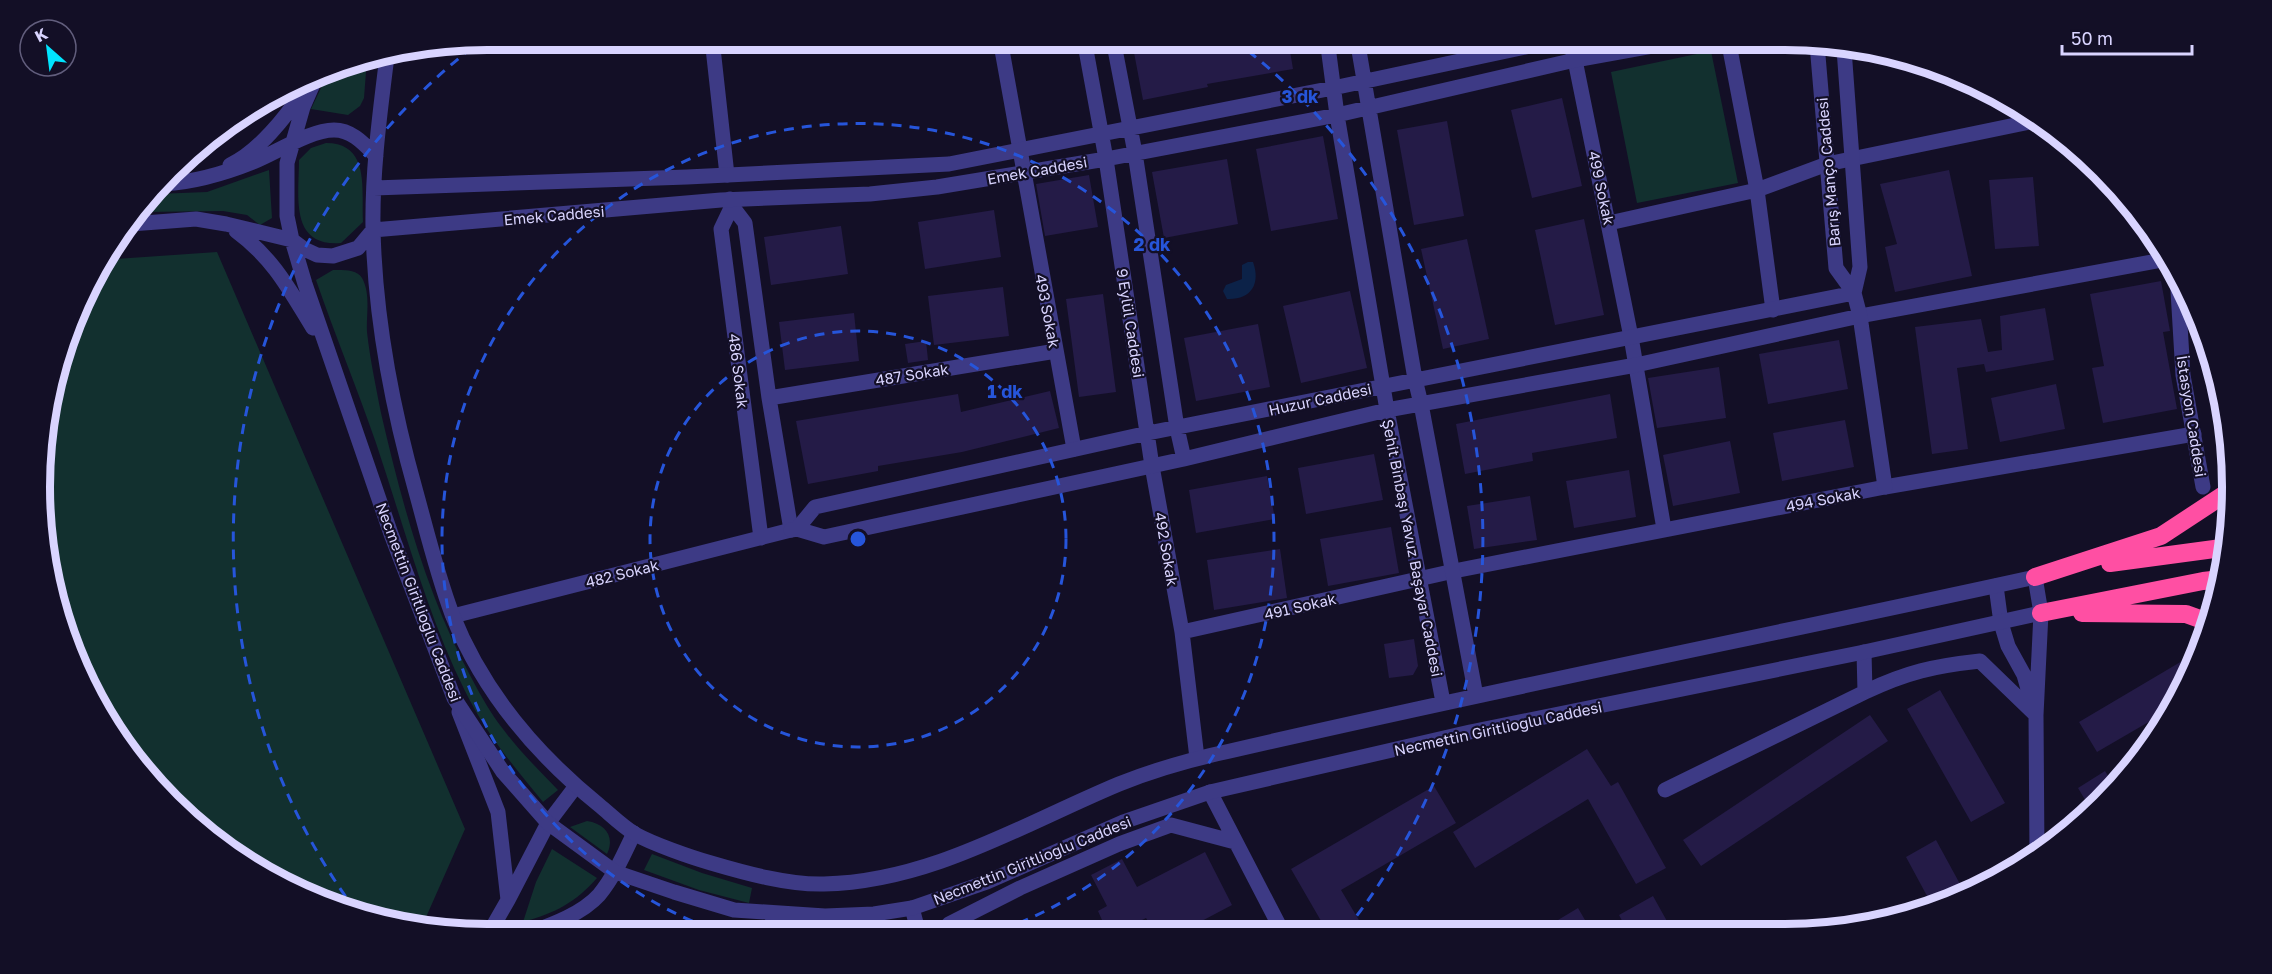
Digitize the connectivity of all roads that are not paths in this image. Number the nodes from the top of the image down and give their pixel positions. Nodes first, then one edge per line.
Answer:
1 (713, 50) edge
2 (1002, 50) edge
3 (1086, 50) edge
4 (1115, 50) edge
5 (1328, 50) edge
6 (1359, 50) edge
7 (1511, 50) edge
8 (1572, 50) edge
9 (1630, 50) edge
10 (1730, 50) edge
11 (1818, 50) edge
12 (1844, 53) edge
13 (1575, 60) junction
14 (386, 61) edge
15 (1364, 81) junction
16 (312, 87) edge
17 (1333, 88) junction
18 (303, 91) edge
19 (1369, 107) junction
20 (1337, 115) junction
21 (2027, 122) edge
22 (1130, 127) junction
23 (1102, 132) junction
24 (292, 145) junction
25 (1019, 150) junction
26 (1135, 153) junction
27 (376, 156) junction
28 (1853, 158) junction
29 (1106, 159) junction
30 (1827, 164) junction
31 (1022, 172) junction
32 (727, 175) junction
33 (195, 182) junction
34 (173, 183) edge
35 (374, 188) junction
36 (1757, 190) junction
37 (731, 203) junction
38 (138, 223) edge
39 (226, 224) junction
40 (1609, 224) junction
41 (373, 230) junction
42 (292, 240) junction
43 (2159, 261) edge
44 (1854, 293) junction
45 (2178, 296) edge
46 (1773, 310) junction
47 (1860, 316) junction
48 (1631, 337) junction
49 (1056, 351) junction
50 (1636, 365) junction
51 (335, 372) junction
52 (1414, 379) junction
53 (1384, 386) junction
54 (769, 398) junction
55 (1421, 404) junction
56 (1387, 411) junction
57 (1177, 428) junction
58 (1148, 433) junction
59 (2194, 434) junction
60 (1074, 450) junction
61 (1184, 459) junction
62 (1152, 466) junction
63 (1885, 487) junction
64 (2202, 487) dead end
65 (2222, 496) edge
66 (794, 529) junction
67 (1664, 530) junction
68 (760, 538) junction
69 (2218, 548) edge
70 (1454, 571) junction
71 (2035, 577) junction
72 (1418, 580) junction
73 (2212, 580) edge
74 (1996, 586) junction
75 (2041, 613) junction
76 (453, 616) junction
77 (2202, 620) edge
78 (2001, 623) junction
79 (1182, 632) junction
80 (1864, 652) junction
81 (1865, 692) junction
82 (1476, 696) junction
83 (454, 698) junction
84 (1443, 702) junction
85 (2036, 715) junction
86 (1197, 758) junction
87 (576, 786) junction
88 (1665, 790) dead end
89 (1210, 792) junction
90 (548, 823) junction
91 (634, 834) junction
92 (1235, 842) junction
93 (2037, 844) edge
94 (615, 872) junction
95 (508, 900) junction
96 (912, 908) junction
97 (767, 912) junction
98 (807, 915) junction
99 (494, 924) edge
100 (550, 924) edge
101 (772, 924) edge
102 (810, 924) edge
103 (916, 924) edge
104 (949, 924) edge
105 (1277, 924) edge

1 - 32 street
2 - 25 street, 493 Sokak
3 - 23 street, 9 Eylül Caddesi
4 - 22 street, 9 Eylül Caddesi
5 - 17 street, Şehit Binbaşı Yavuz Başayar Caddesi
6 - 15 street
7 - 15 street, Emek Caddesi
8 - 13 street, 499 Sokak
9 - 13 street, Emek Caddesi
10 - 36 street
11 - 30 street, Barış Manço Caddesi
12 - 28 street, Barış Manço Caddesi
13 - 19 street, Emek Caddesi
13 - 40 street, 499 Sokak
14 - 27 street, Necmettin Giritlioğlu Caddesi
15 - 17 street, Emek Caddesi
15 - 19 street
16 - 24 street, Necmettin Giritlioğlu Caddesi
17 - 20 street, Şehit Binbaşı Yavuz Başayar Caddesi
17 - 22 street, Emek Caddesi
18 - 33 street
19 - 20 street, Emek Caddesi
19 - 52 street
20 - 26 street, Emek Caddesi
20 - 53 street, Şehit Binbaşı Yavuz Başayar Caddesi
21 - 28 street
22 - 23 street, Emek Caddesi
22 - 26 street, 9 Eylül Caddesi
23 - 25 street, Emek Caddesi
23 - 29 street, 9 Eylül Caddesi
24 - 27 street
24 - 33 street
24 - 42 street, Necmettin Giritlioğlu Caddesi
25 - 31 street, 493 Sokak
25 - 32 street, Emek Caddesi
26 - 29 street, Emek Caddesi
26 - 57 street, 9 Eylül Caddesi
27 - 35 street, Necmettin Giritlioğlu Caddesi
28 - 30 street
28 - 44 street, Barış Manço Caddesi
29 - 31 street, Emek Caddesi
29 - 58 street, 9 Eylül Caddesi
30 - 36 street
30 - 44 street, Barış Manço Caddesi
31 - 37 street, Emek Caddesi
31 - 49 street, 493 Sokak
32 - 35 street, Emek Caddesi
32 - 37 street
33 - 34 street
35 - 41 street, Necmettin Giritlioğlu Caddesi
36 - 40 street
36 - 46 street
37 - 41 street, Emek Caddesi
37 - 54 street, 486 Sokak
37 - 68 street, 486 Sokak
38 - 39 street
39 - 42 street
39 - 51 street
40 - 48 street, 499 Sokak
41 - 42 street
41 - 76 street, Necmettin Giritlioğlu Caddesi
42 - 51 street, Necmettin Giritlioğlu Caddesi
43 - 47 street, Huzur Caddesi
44 - 46 street, Huzur Caddesi
44 - 47 street, Barış Manço Caddesi
45 - 59 street, İstasyon Caddesi
46 - 48 street, Huzur Caddesi
47 - 50 street, Huzur Caddesi
47 - 63 street, Barış Manço Caddesi
48 - 50 street, 499 Sokak
48 - 52 street, Huzur Caddesi
49 - 54 street, 487 Sokak
49 - 60 street, 493 Sokak
50 - 55 street, Huzur Caddesi
50 - 67 street, 499 Sokak
51 - 83 street, Necmettin Giritlioğlu Caddesi
52 - 53 street, Huzur Caddesi
52 - 55 street
53 - 56 street, Şehit Binbaşı Yavuz Başayar Caddesi
53 - 57 street, Huzur Caddesi
54 - 66 street, 486 Sokak
55 - 56 street, Huzur Caddesi
55 - 70 street
56 - 61 street, Huzur Caddesi
56 - 72 street, Şehit Binbaşı Yavuz Başayar Caddesi
57 - 58 street, Huzur Caddesi
57 - 61 street, 9 Eylül Caddesi
58 - 60 street, Huzur Caddesi
58 - 62 street, 9 Eylül Caddesi
59 - 63 street, 494 Sokak
59 - 64 street, İstasyon Caddesi
60 - 66 street, Huzur Caddesi
61 - 62 street, Huzur Caddesi
62 - 66 street, Huzur Caddesi
62 - 79 street, 492 Sokak
63 - 67 street, 494 Sokak
65 - 71 highway
66 - 68 street, 482 Sokak
67 - 70 street, 494 Sokak
68 - 76 street, 482 Sokak
69 - 71 highway
70 - 72 street, 491 Sokak
70 - 82 street
71 - 74 street, Necmettin Giritlioğlu Caddesi
71 - 75 street
72 - 79 street, 491 Sokak
72 - 84 street, Şehit Binbaşı Yavuz Başayar Caddesi
73 - 75 highway
74 - 78 street
74 - 82 street, Necmettin Giritlioğlu Caddesi
75 - 77 highway
75 - 78 street, Necmettin Giritlioğlu Caddesi
75 - 85 street
76 - 87 street, Necmettin Giritlioğlu Caddesi
78 - 80 street, Necmettin Giritlioğlu Caddesi
78 - 85 street
79 - 86 street, 492 Sokak
80 - 81 street
80 - 89 street, Necmettin Giritlioğlu Caddesi
81 - 85 street
81 - 88 street
82 - 84 street, Necmettin Giritlioğlu Caddesi
83 - 90 street, Necmettin Giritlioğlu Caddesi
83 - 95 street
84 - 86 street, Necmettin Giritlioğlu Caddesi
85 - 93 street
86 - 91 street, Necmettin Giritlioğlu Caddesi
87 - 90 street
87 - 91 street, Necmettin Giritlioğlu Caddesi
89 - 92 street
89 - 96 street, Necmettin Giritlioğlu Caddesi
90 - 94 street, Necmettin Giritlioğlu Caddesi
90 - 95 street
91 - 94 street
92 - 104 street
92 - 105 street
94 - 97 street, Necmettin Giritlioğlu Caddesi
94 - 100 street
95 - 99 street
96 - 98 street, Necmettin Giritlioğlu Caddesi
96 - 103 street
97 - 98 street, Necmettin Giritlioğlu Caddesi
97 - 101 lane
98 - 102 lane

